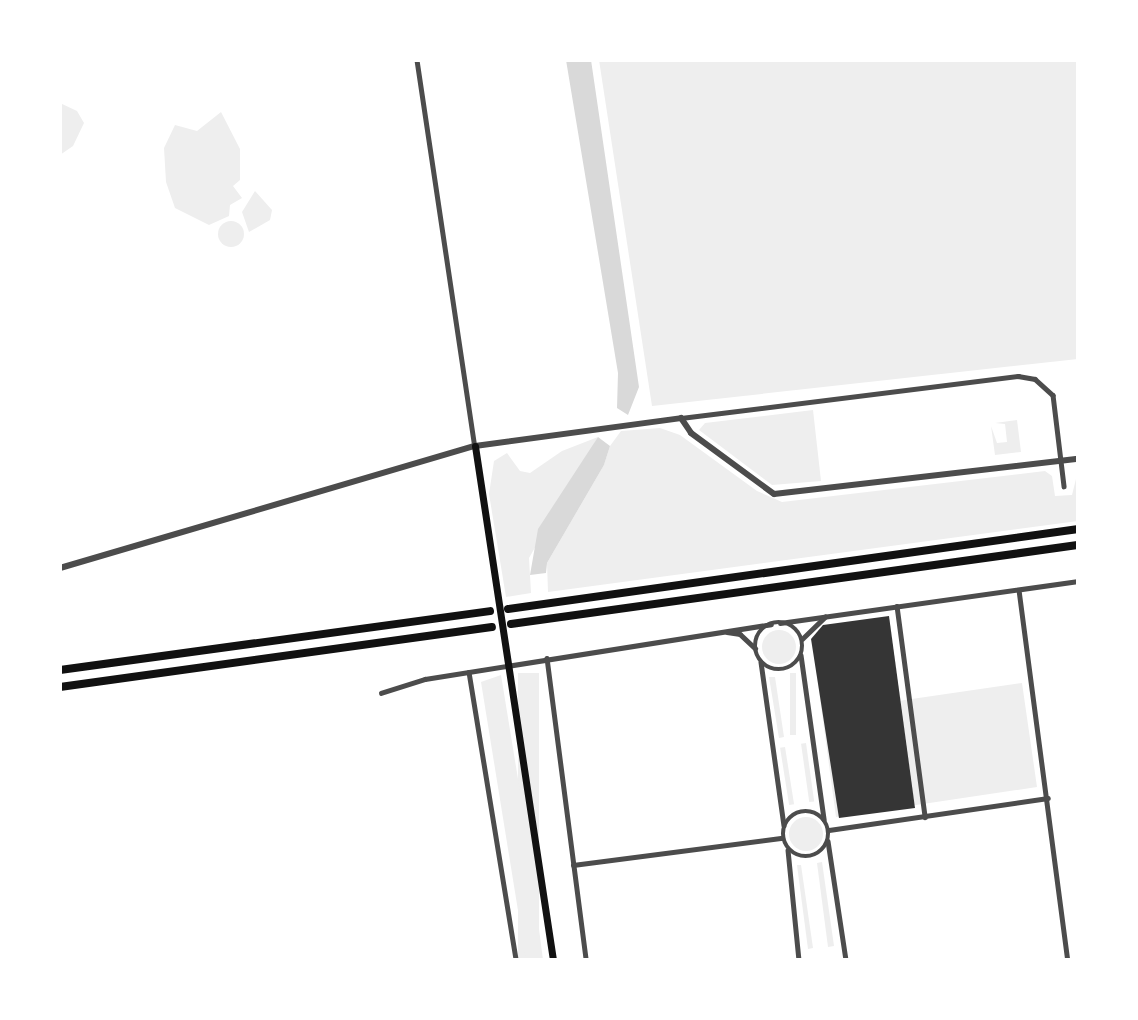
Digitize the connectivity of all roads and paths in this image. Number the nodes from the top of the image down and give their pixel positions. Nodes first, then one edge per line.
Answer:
1 (417, 60) edge
2 (681, 418) junction
3 (475, 446) junction
4 (1078, 459) edge
5 (1062, 461) junction
6 (1064, 486) dead end
7 (1078, 529) edge
8 (1078, 545) edge
9 (60, 568) edge
10 (1078, 581) edge
11 (1019, 590) junction
12 (897, 606) junction
13 (508, 609) dead end
14 (490, 611) dead end
15 (828, 615) junction
16 (780, 623) junction
17 (511, 624) dead end
18 (771, 624) junction
19 (492, 627) dead end
20 (725, 632) junction
21 (802, 640) junction
22 (755, 648) junction
23 (801, 655) junction
24 (547, 658) junction
25 (761, 662) junction
26 (60, 670) edge
27 (469, 672) junction
28 (60, 687) edge
29 (381, 693) dead end
30 (1048, 798) junction
31 (926, 817) junction
32 (824, 819) junction
33 (784, 825) junction
34 (829, 830) junction
35 (782, 838) junction
36 (828, 841) junction
37 (788, 850) junction
38 (573, 865) junction
39 (1069, 950) junction
40 (516, 960) edge
41 (553, 960) edge
42 (586, 960) edge
43 (799, 960) edge
44 (846, 960) edge
45 (1068, 960) edge
46 (1073, 960) edge

1 - 3 street
2 - 3 street
2 - 5 street
2 - 5 street
3 - 9 street
3 - 41 main road
4 - 5 street
5 - 6 street
7 - 13 highway
8 - 17 highway
10 - 11 street
11 - 12 street
11 - 30 street
12 - 15 street
12 - 31 street
14 - 26 highway
15 - 16 street
15 - 21 street
16 - 18 street
16 - 21 street
18 - 20 street
18 - 22 street
19 - 28 highway
20 - 22 street
20 - 24 street
21 - 23 street
22 - 25 street
23 - 25 street
23 - 32 street
24 - 27 street
24 - 38 street
25 - 33 street
27 - 29 street
27 - 40 street
30 - 31 street
30 - 39 street
31 - 34 street
32 - 33 street
32 - 34 street
33 - 35 street
34 - 36 street
35 - 37 street
35 - 38 street
36 - 37 street
36 - 44 street
37 - 43 street
38 - 42 street
39 - 45 street
39 - 46 street

